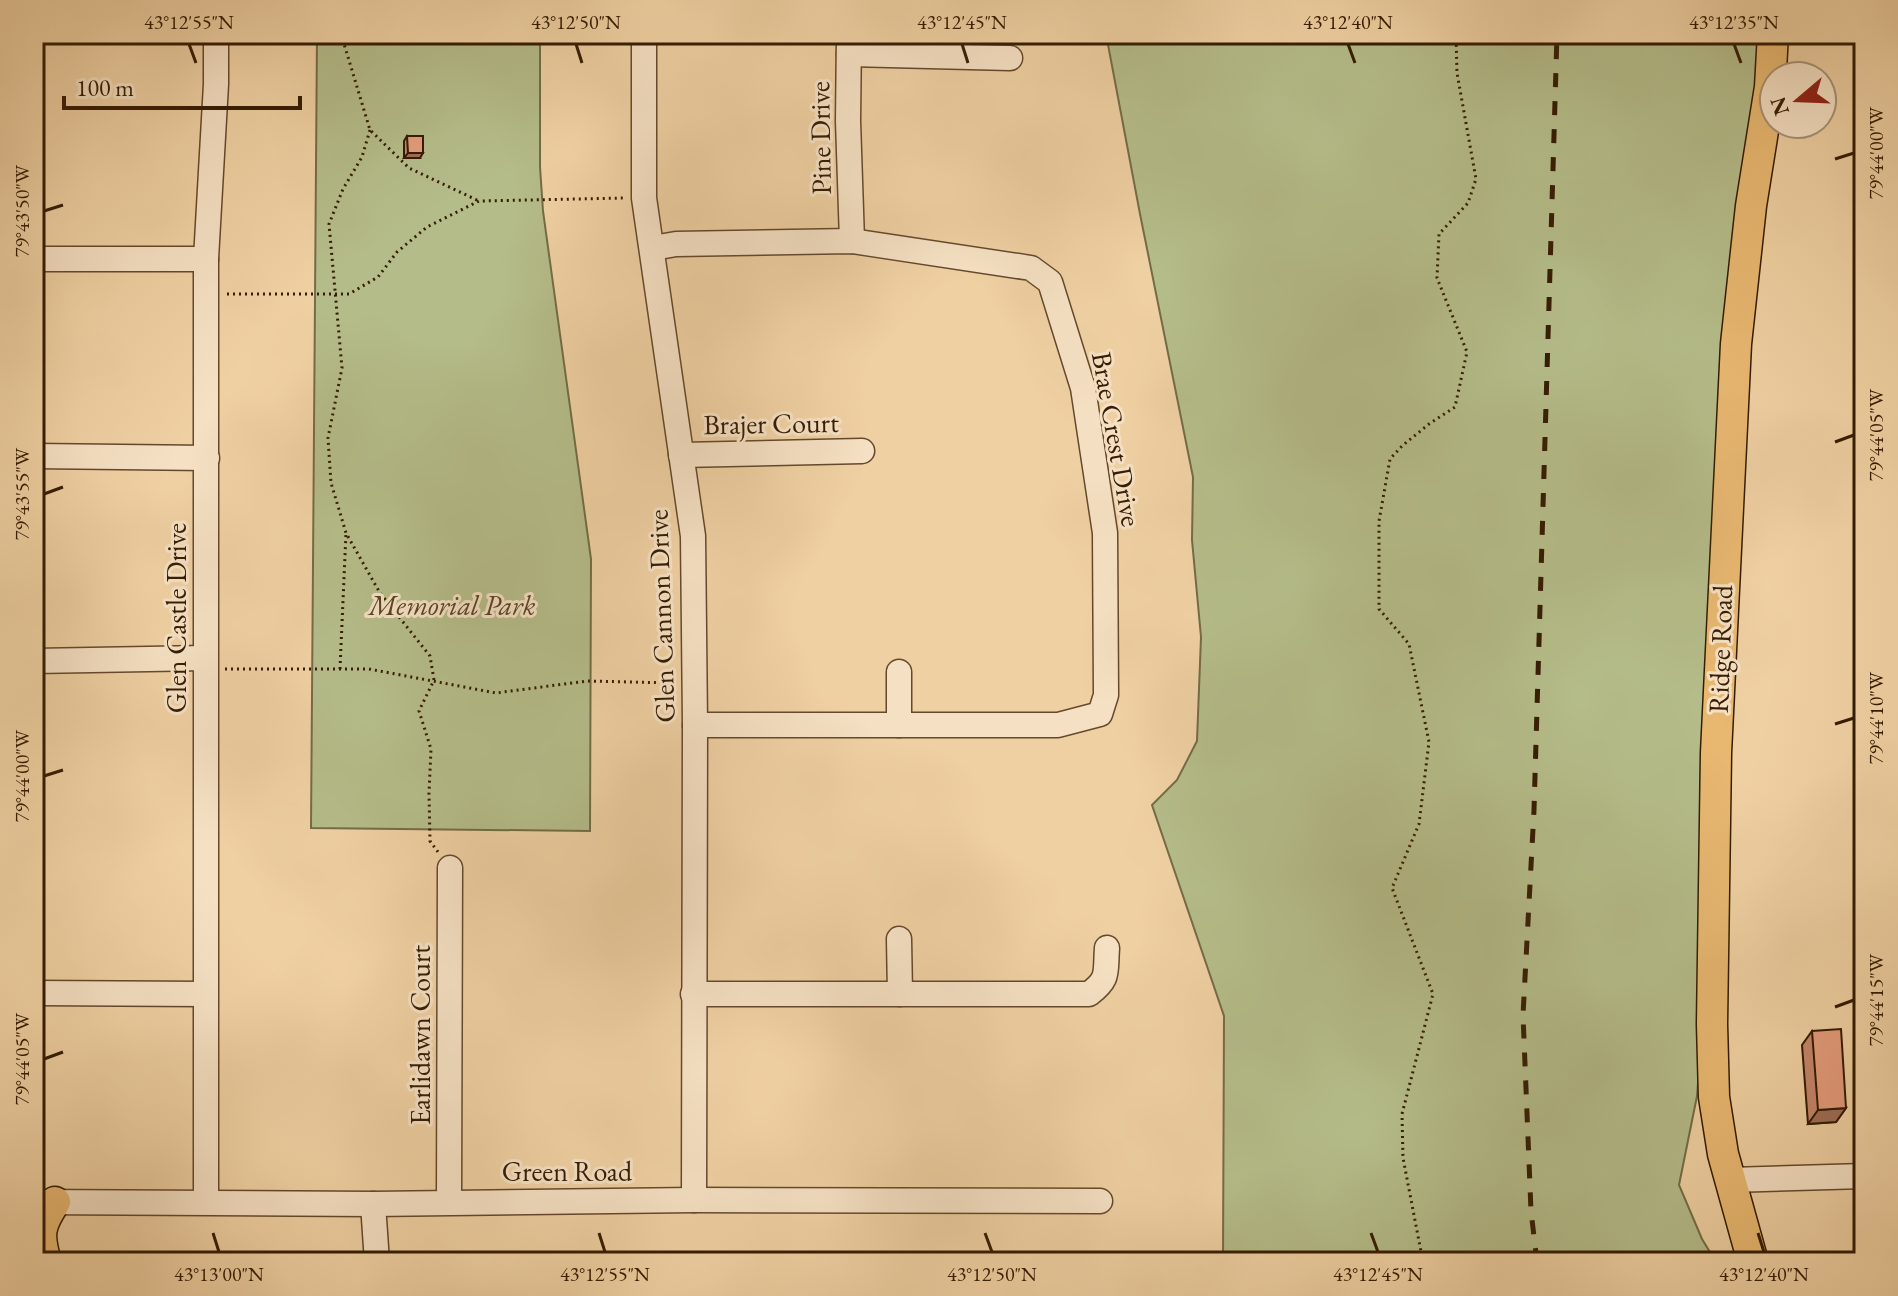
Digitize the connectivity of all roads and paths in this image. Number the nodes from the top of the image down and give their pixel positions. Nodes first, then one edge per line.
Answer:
1 (216, 34) edge
2 (341, 34) edge
3 (644, 34) edge
4 (1456, 34) edge
5 (1773, 34) edge
6 (849, 44) edge
7 (1010, 58) dead end
8 (370, 130) junction
9 (644, 198) junction
10 (479, 201) junction
11 (852, 241) junction
12 (653, 248) junction
13 (34, 259) edge
14 (206, 259) junction
15 (207, 294) junction
16 (335, 294) junction
17 (862, 451) dead end
18 (681, 455) junction
19 (34, 456) edge
20 (207, 458) junction
21 (346, 533) junction
22 (34, 661) edge
23 (205, 663) junction
24 (340, 669) junction
25 (899, 672) dead end
26 (434, 680) junction
27 (694, 683) junction
28 (695, 725) junction
29 (899, 725) junction
30 (450, 868) joint
31 (899, 939) dead end
32 (1107, 948) dead end
33 (34, 993) edge
34 (205, 994) junction
35 (693, 994) junction
36 (900, 994) junction
37 (1864, 1176) edge
38 (1730, 1180) junction
39 (694, 1200) junction
40 (1100, 1201) dead end
41 (44, 1202) edge
42 (206, 1202) junction
43 (449, 1202) junction
44 (373, 1204) junction
45 (34, 1257) edge
46 (39, 1262) edge
47 (46, 1262) edge
48 (377, 1262) edge
49 (1423, 1262) edge
50 (1753, 1262) edge

1 - 14 street, Glen Castle Drive
2 - 8 path
3 - 9 street, Glen Cannon Drive
4 - 49 path
5 - 38 main road, Ridge Road
6 - 7 street
6 - 11 street, Pine Drive
8 - 10 path
8 - 16 path
9 - 10 path
9 - 12 street, Glen Cannon Drive
10 - 16 path
11 - 12 street, Brae Crest Drive
11 - 29 street, Brae Crest Drive
12 - 18 street, Glen Cannon Drive
13 - 14 street
14 - 15 street, Glen Castle Drive
15 - 16 path
15 - 20 street, Glen Castle Drive
16 - 21 path
17 - 18 street, Brajer Court
18 - 27 street, Glen Cannon Drive
19 - 20 street
20 - 23 street, Glen Castle Drive
21 - 24 path
21 - 26 path
22 - 23 street
23 - 24 path
23 - 34 street, Glen Castle Drive
24 - 26 path
25 - 29 street
26 - 27 path
26 - 30 path
27 - 28 street, Glen Cannon Drive
28 - 29 street, Brae Crest Drive
28 - 35 street, Glen Cannon Drive
30 - 43 street, Earlidawn Court
31 - 36 street
32 - 36 street
33 - 34 street
34 - 42 street, Glen Castle Drive
35 - 36 street
35 - 39 street, Glen Cannon Drive
37 - 38 street
38 - 50 main road, Ridge Road
39 - 40 street, Green Road
39 - 43 street, Green Road
41 - 42 street, Green Road
41 - 47 main road
42 - 44 street, Green Road
43 - 44 street, Green Road
44 - 48 street
45 - 46 main road

